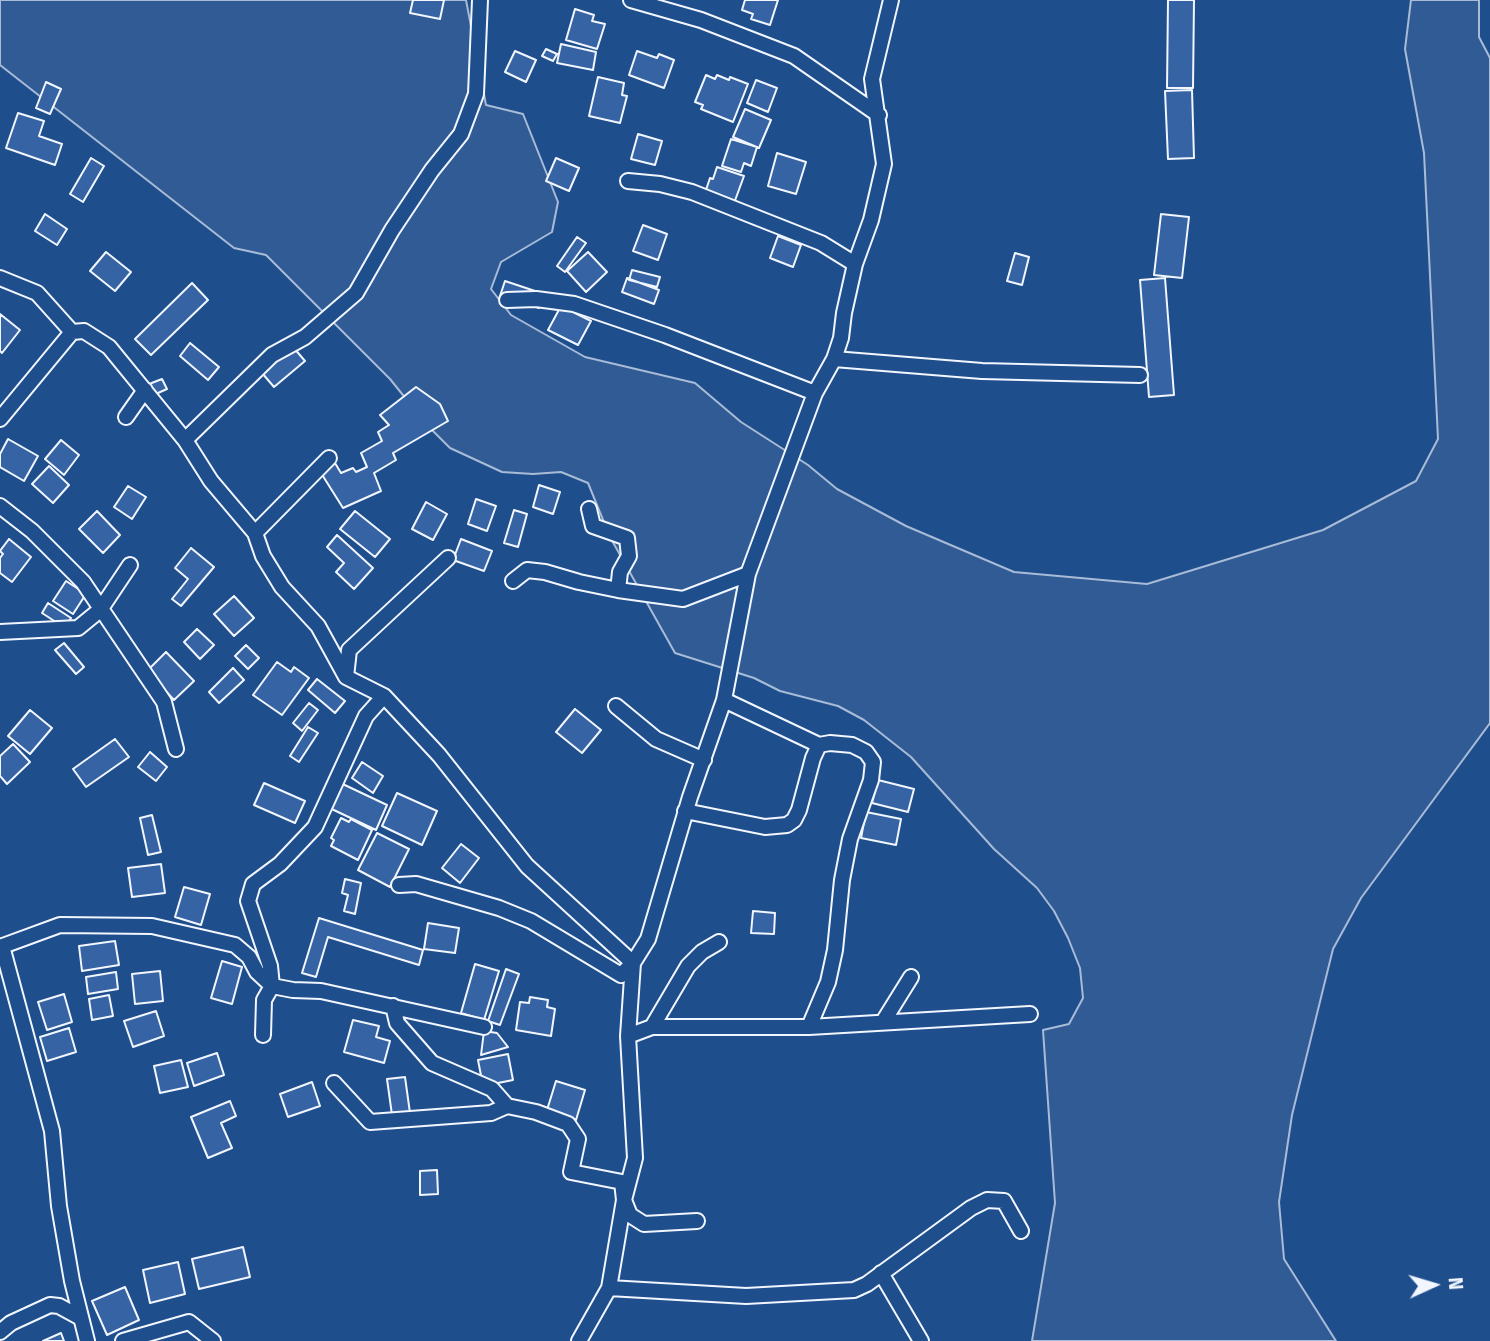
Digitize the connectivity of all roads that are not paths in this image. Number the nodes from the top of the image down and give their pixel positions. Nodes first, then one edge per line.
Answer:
1 (480, 0) edge
2 (631, 0) edge
3 (891, 0) edge
4 (879, 115) junction
5 (628, 181) dead end
6 (855, 264) junction
7 (0, 278) edge
8 (507, 300) dead end
9 (72, 332) junction
10 (834, 359) junction
11 (1140, 375) dead end
12 (145, 390) junction
13 (815, 393) junction
14 (126, 417) dead end
15 (0, 419) edge
16 (186, 440) junction
17 (329, 458) dead end
18 (0, 506) edge
19 (589, 509) dead end
20 (256, 533) junction
21 (448, 558) dead end
22 (130, 565) dead end
23 (748, 574) junction
24 (513, 581) dead end
25 (618, 590) junction
26 (100, 610) junction
27 (0, 632) edge
28 (346, 677) junction
29 (384, 696) junction
30 (724, 700) junction
31 (617, 706) dead end
32 (819, 745) junction
33 (176, 749) dead end
34 (704, 760) junction
35 (685, 811) junction
36 (399, 885) dead end
37 (719, 942) dead end
38 (1, 946) edge
39 (633, 963) junction
40 (911, 977) dead end
41 (272, 986) junction
42 (393, 1006) junction
43 (1030, 1014) dead end
44 (883, 1022) junction
45 (484, 1027) dead end
46 (652, 1027) junction
47 (809, 1027) junction
48 (263, 1035) dead end
49 (628, 1036) junction
50 (334, 1083) dead end
51 (507, 1106) junction
52 (624, 1200) junction
53 (697, 1221) dead end
54 (1021, 1231) dead end
55 (881, 1273) junction
56 (609, 1288) junction
57 (81, 1318) junction
58 (0, 1332) edge
59 (87, 1341) edge
60 (123, 1341) edge
61 (213, 1341) edge
62 (579, 1341) edge
63 (921, 1341) edge

1 - 16 street
2 - 4 street
3 - 4 street
4 - 6 street
5 - 6 street
6 - 10 street
7 - 9 street
8 - 13 street
9 - 12 street
9 - 15 street
10 - 11 street
10 - 13 street
12 - 14 street
12 - 16 street
13 - 23 street
16 - 20 street
17 - 20 street
18 - 26 street
19 - 25 street
20 - 28 street
21 - 28 street
22 - 26 street
23 - 25 street
23 - 30 street
24 - 25 street
26 - 27 street
26 - 33 street
28 - 29 street
29 - 39 street
29 - 41 street
30 - 32 street
30 - 34 street
31 - 34 street
32 - 35 street
32 - 47 street
34 - 35 street
35 - 39 street
36 - 39 street
37 - 46 street
38 - 41 street
38 - 57 street
39 - 49 street
40 - 44 street
41 - 42 street
41 - 48 street
42 - 45 street
42 - 51 street
43 - 44 street
44 - 47 street
46 - 47 street
46 - 49 street
49 - 52 street
50 - 51 street
51 - 52 street
52 - 53 street
52 - 56 street
54 - 55 street
55 - 56 street
55 - 63 street
56 - 62 street
57 - 58 street
57 - 59 street
60 - 61 street

